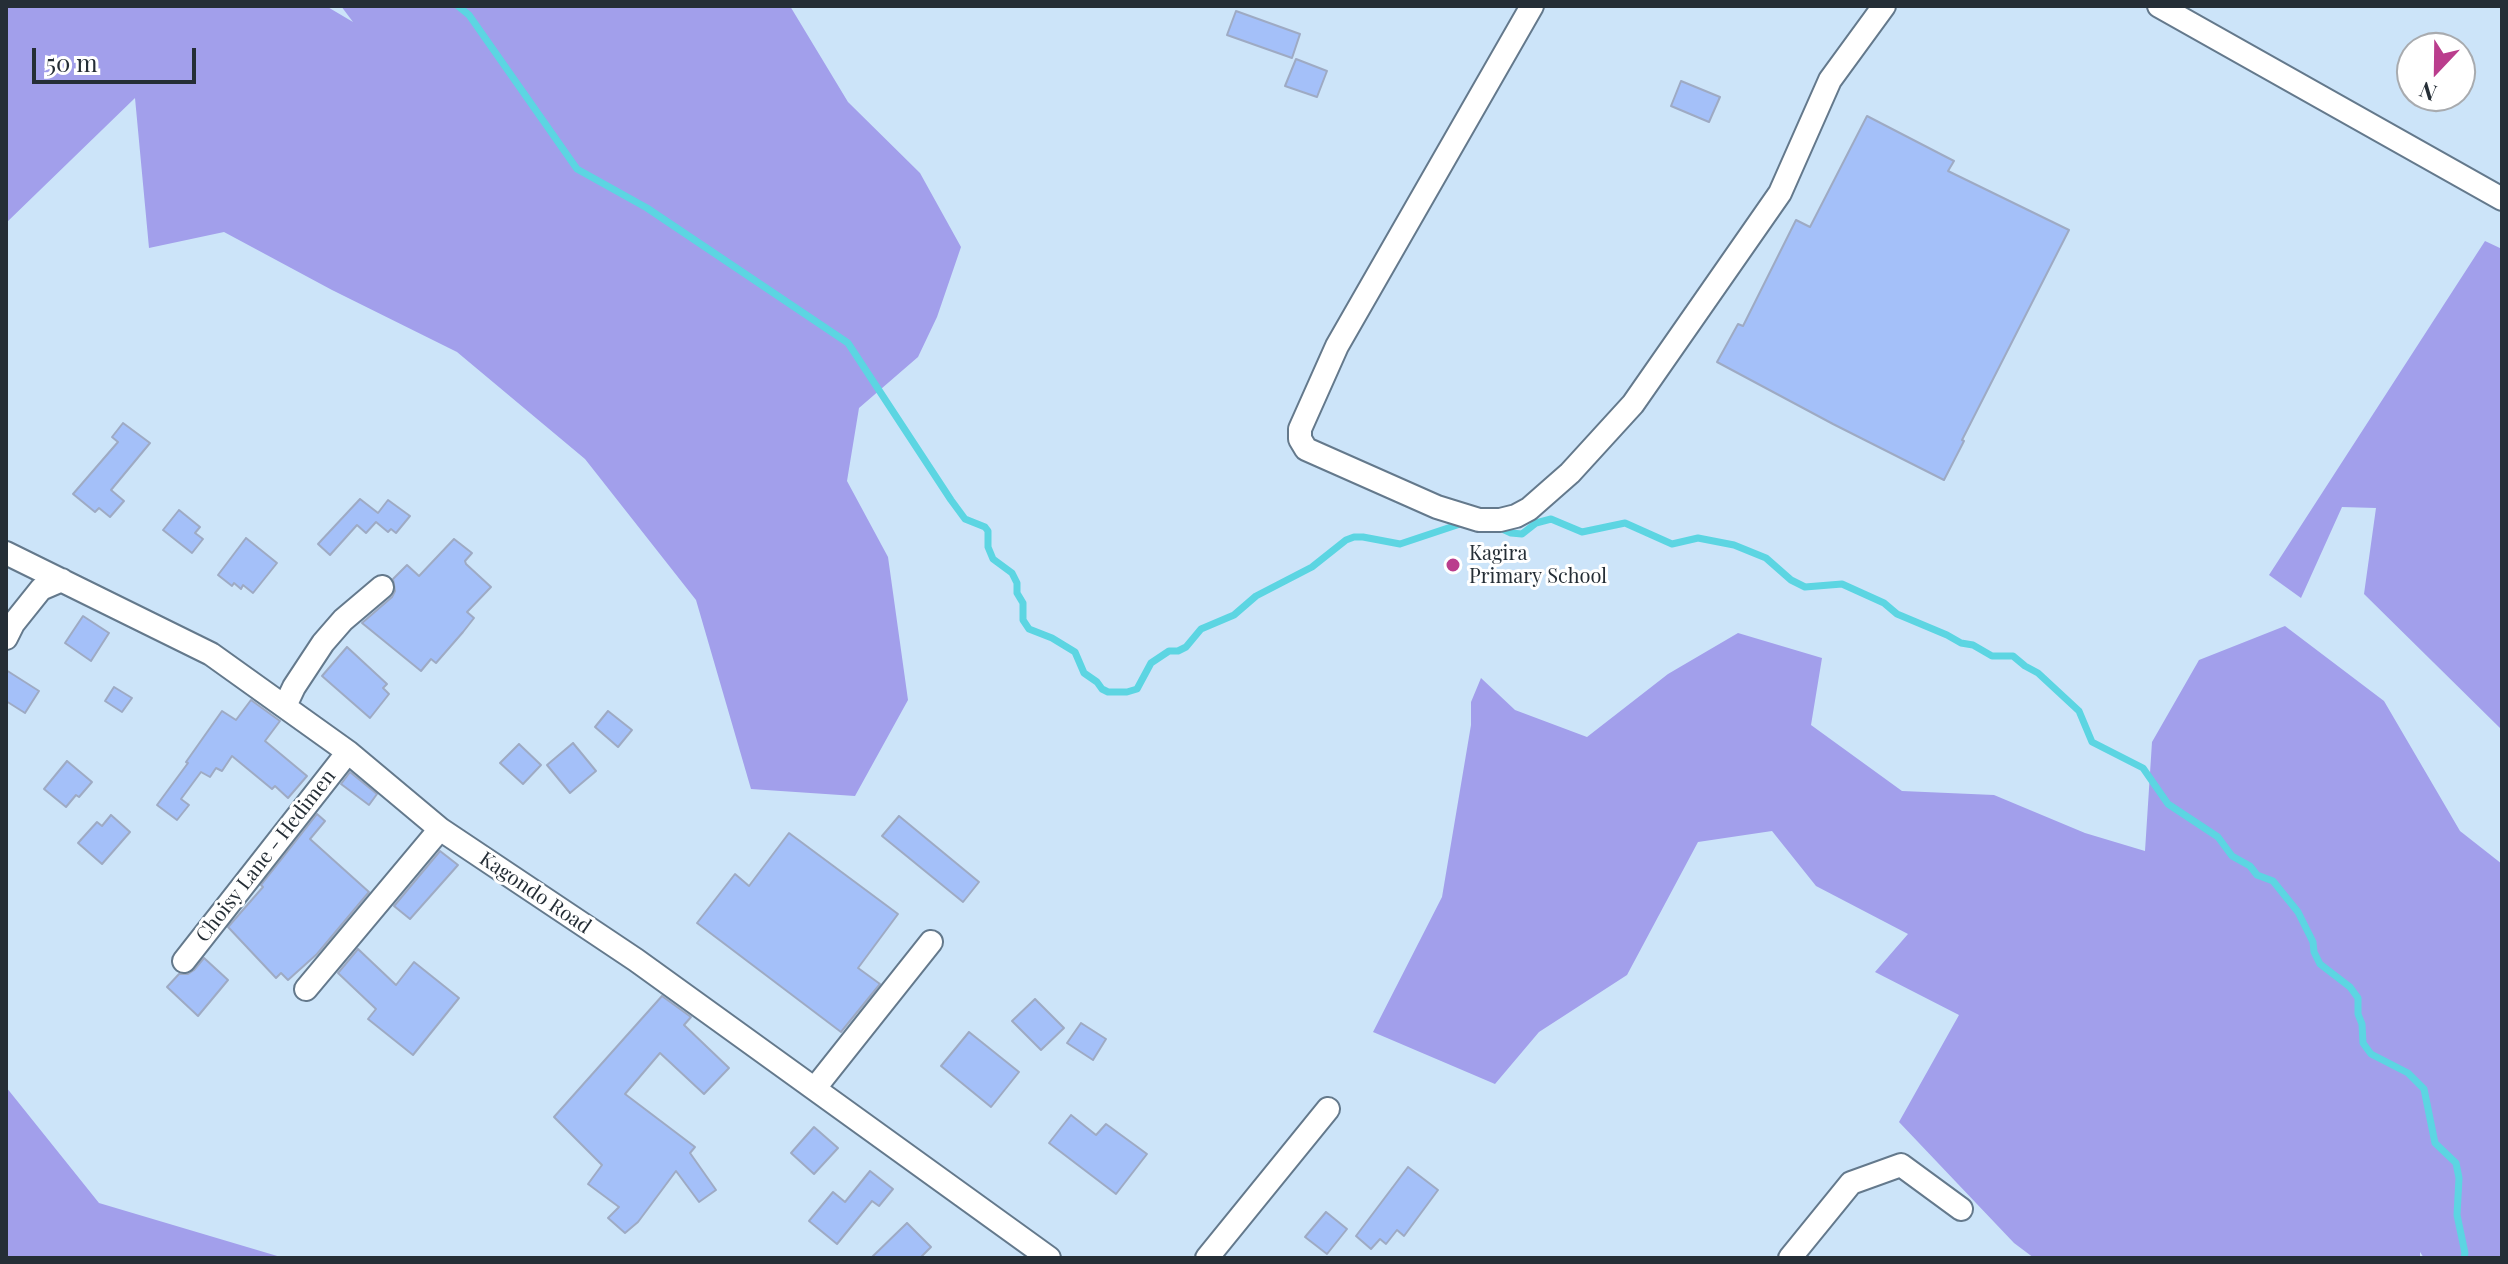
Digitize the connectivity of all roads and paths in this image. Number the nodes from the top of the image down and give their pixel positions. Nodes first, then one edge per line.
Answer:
1 (1532, 6) edge
2 (1884, 6) edge
3 (2159, 6) edge
4 (2502, 199) edge
5 (6, 553) edge
6 (62, 580) junction
7 (382, 587) dead end
8 (6, 638) edge
9 (285, 706) junction
10 (348, 752) junction
11 (440, 829) junction
12 (931, 942) dead end
13 (184, 961) dead end
14 (306, 989) dead end
15 (815, 1088) junction
16 (1328, 1109) dead end
17 (1961, 1209) dead end
18 (1049, 1258) edge
19 (1207, 1258) edge
20 (1790, 1258) edge

1 - 2 street
3 - 4 street
5 - 6 street, Kagondo Road
6 - 8 street
6 - 9 street, Kagondo Road
7 - 9 street
9 - 10 street, Kagondo Road
10 - 11 street, Kagondo Road
10 - 13 street, Choisy Lane - Hedimen
11 - 14 street
11 - 15 street, Kagondo Road
12 - 15 street
15 - 18 street, Kagondo Road
16 - 19 street
17 - 20 street

